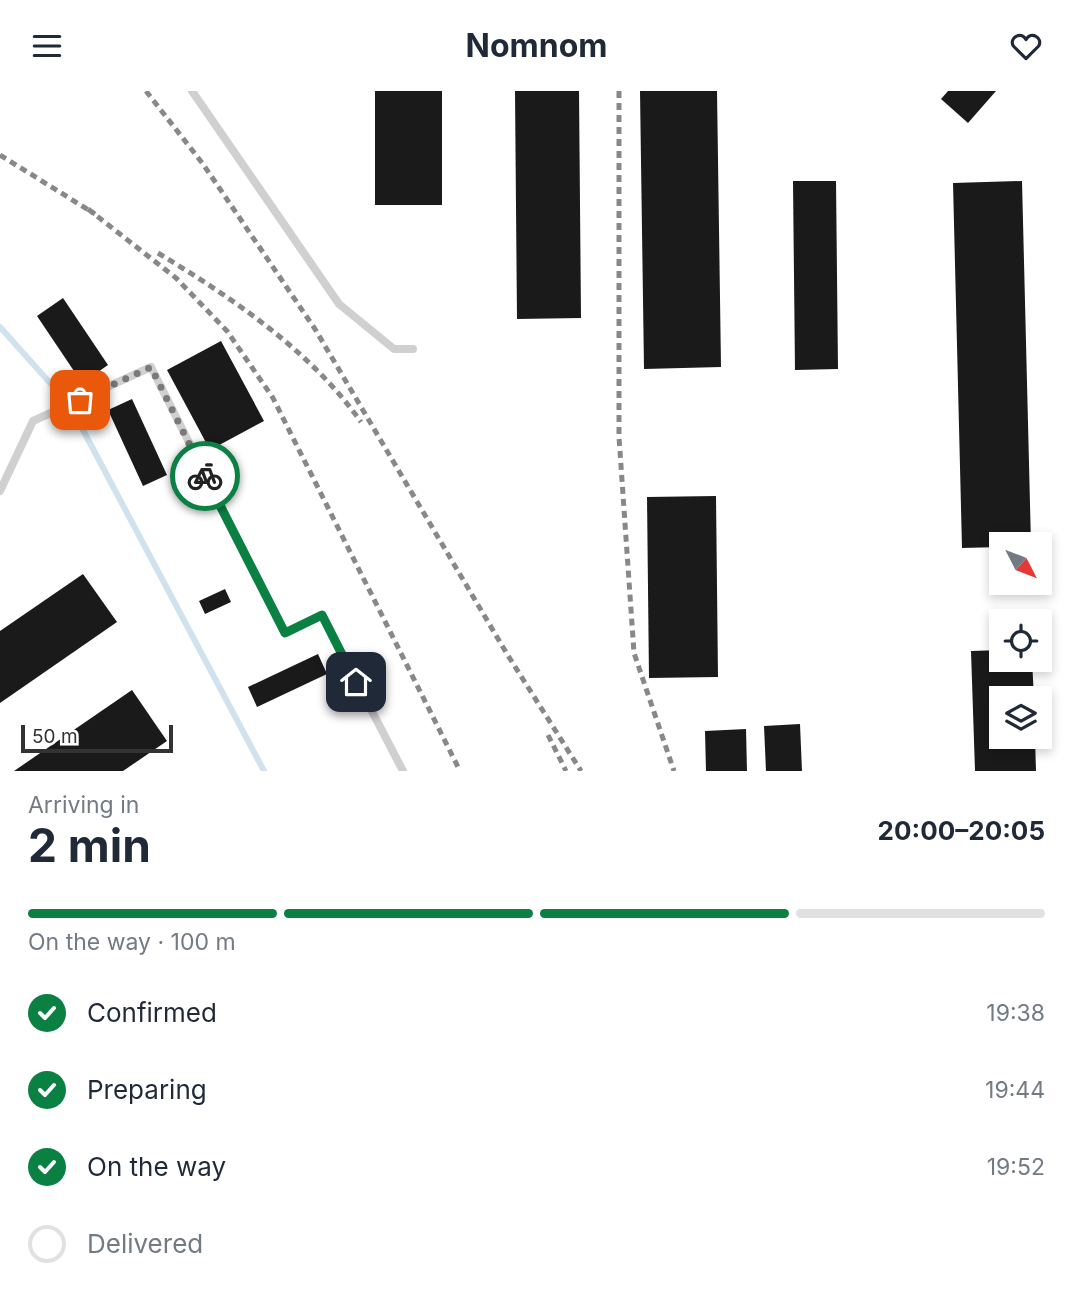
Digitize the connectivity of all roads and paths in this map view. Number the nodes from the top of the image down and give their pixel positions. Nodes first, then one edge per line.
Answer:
1 (192, 91) edge
2 (413, 349) dead end
3 (0, 491) edge
4 (403, 771) edge

1 - 2 lane
3 - 4 lane

